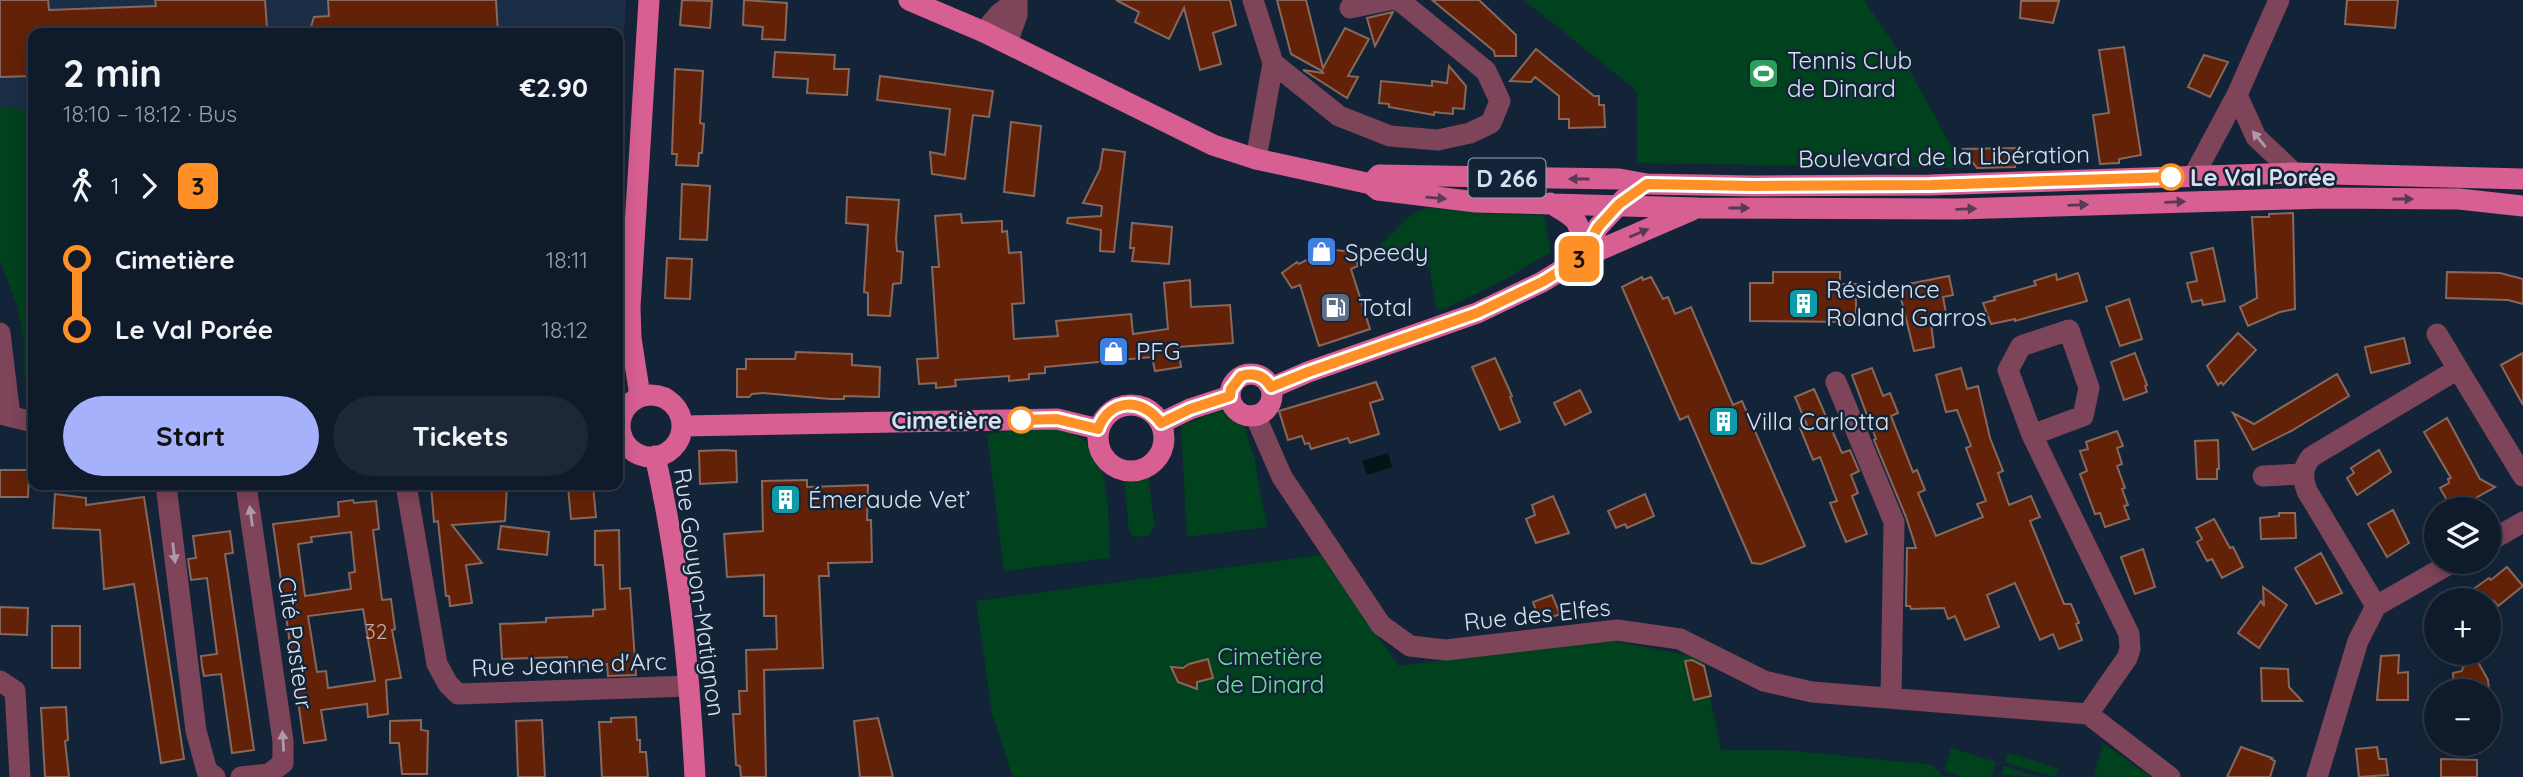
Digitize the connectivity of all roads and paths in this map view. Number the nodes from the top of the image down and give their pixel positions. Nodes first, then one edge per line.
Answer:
1 (649, 0) edge
2 (909, 0) edge
3 (1017, 0) edge
4 (1253, 0) edge
5 (1389, 0) edge
6 (1399, 0) edge
7 (2279, 0) edge
8 (1350, 8) dead end
9 (984, 32) junction
10 (1007, 43) junction
11 (1273, 63) junction
12 (2237, 95) junction
13 (1500, 101) junction
14 (1522, 102) dead end
15 (1256, 159) junction
16 (2294, 173) junction
17 (2193, 177) junction
18 (2523, 179) edge
19 (1371, 184) junction
20 (1647, 184) junction
21 (1548, 202) junction
22 (1619, 204) junction
23 (2523, 206) edge
24 (1698, 208) junction
25 (1581, 258) junction
26 (0, 332) edge
27 (2437, 334) dead end
28 (2458, 369) junction
29 (1836, 382) dead end
30 (1271, 387) junction
31 (640, 396) junction
32 (1230, 396) junction
33 (623, 412) edge
34 (5, 415) edge
35 (1255, 415) junction
36 (28, 421) edge
37 (1161, 423) junction
38 (683, 426) junction
39 (1098, 429) junction
40 (2032, 435) junction
41 (623, 440) edge
42 (655, 456) junction
43 (2303, 474) junction
44 (2263, 476) dead end
45 (2523, 476) edge
46 (167, 490) edge
47 (247, 490) edge
48 (407, 490) edge
49 (2523, 522) edge
50 (2501, 535) edge
51 (2432, 574) edge
52 (2376, 606) junction
53 (0, 681) edge
54 (690, 686) junction
55 (1891, 697) junction
56 (2088, 714) junction
57 (13, 773) edge
58 (215, 777) edge
59 (241, 777) edge
60 (695, 777) edge
61 (2170, 777) edge
62 (2317, 777) edge

1 - 31 main road
2 - 9 main road, Boulevard de la Libération / D 266
3 - 9 street
3 - 10 street
4 - 11 street
5 - 8 street
6 - 13 street
7 - 12 street
9 - 10 main road, Boulevard de la Libération / D 266
10 - 15 main road, Boulevard de la Libération / D 266
11 - 13 street
11 - 15 street
16 -> 12 street
12 - 17 street
13 - 14 street
15 - 19 main road, Boulevard de la Libération / D 266
16 - 17 main road, Boulevard de la Libération / D 266
16 - 18 main road, Boulevard de la Libération / D 266
17 - 20 main road, Boulevard de la Libération / D 266
20 -> 19 main road, Boulevard de la Libération / D 266
19 -> 21 main road, Boulevard de la Libération / D 266
20 - 22 main road
21 - 22 main road, Boulevard de la Libération / D 266
21 - 25 main road
22 - 24 main road, Boulevard de la Libération / D 266
22 - 25 main road
24 -> 23 main road, Boulevard de la Libération / D 266
25 -> 24 main road
25 - 30 main road
26 - 34 street
27 - 28 street
28 - 43 street
28 - 45 street
29 - 55 street
30 - 32 main road
30 - 35 main road
31 - 33 main road
31 - 38 main road
32 - 35 main road
32 - 37 main road
34 - 36 street
35 - 55 street, Rue des Elfes
37 - 39 main road
37 - 39 main road
38 - 39 main road
38 - 42 main road
40 - 40 street
40 - 56 street
41 - 42 main road
42 - 54 main road, Rue Gouyon-Matignon
43 - 44 street
43 - 52 street
46 -> 58 street
59 -> 47 street, Cité Pasteur
48 - 54 street, Rue Jeanne d'Arc
49 - 50 street
51 - 52 street
52 - 62 street
53 - 57 street
54 - 60 main road, Rue Gouyon-Matignon
55 - 56 street, Rue des Elfes
56 - 61 street

